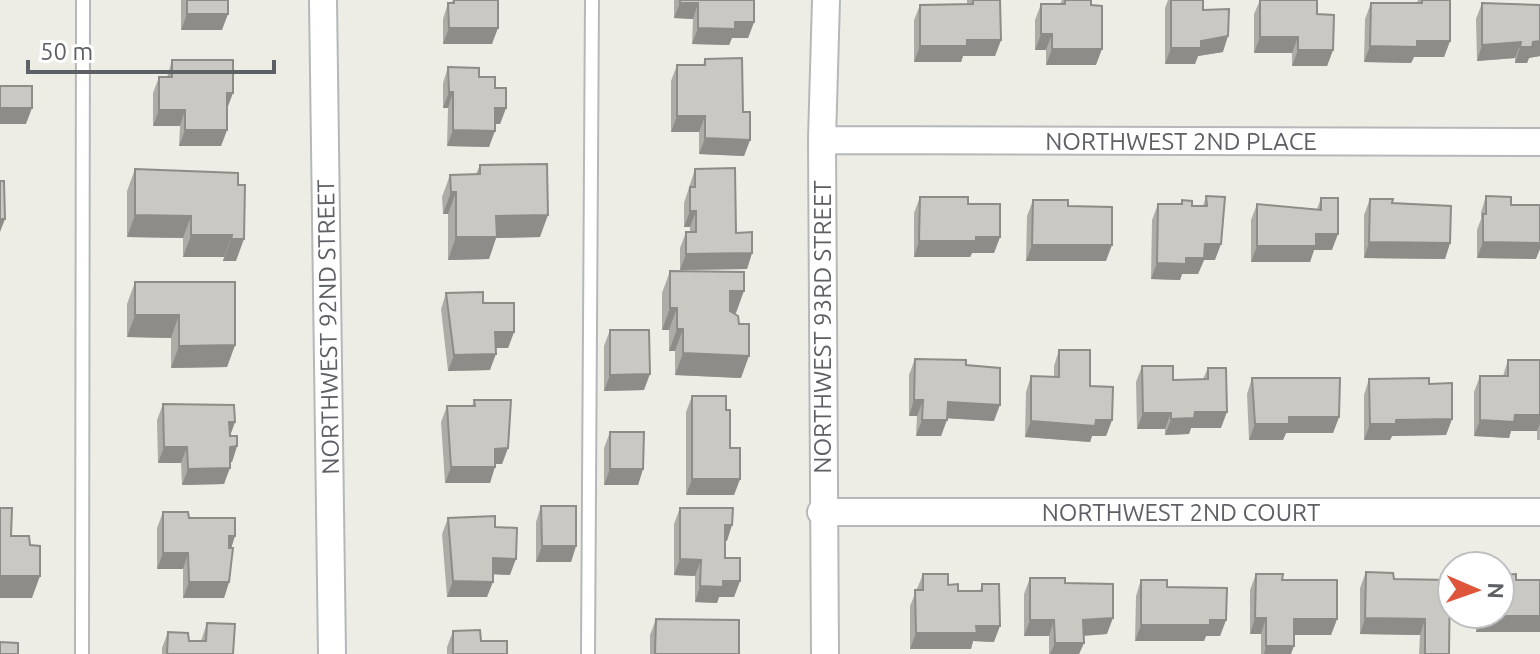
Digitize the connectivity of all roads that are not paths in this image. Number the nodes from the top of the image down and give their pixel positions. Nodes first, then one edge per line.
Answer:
1 (83, 0) edge
2 (323, 0) edge
3 (592, 0) edge
4 (826, 0) edge
5 (822, 140) junction
6 (1540, 142) edge
7 (821, 512) junction
8 (1540, 512) edge
9 (82, 654) edge
10 (332, 654) edge
11 (588, 654) edge
12 (825, 654) edge

1 - 9 lane
2 - 10 street, NORTHWEST 92ND STREET
3 - 11 lane
4 - 5 street, NORTHWEST 93RD STREET
5 - 6 street, NORTHWEST 2ND PLACE
5 - 7 street, NORTHWEST 93RD STREET
7 - 8 street, NORTHWEST 2ND COURT
7 - 12 street, NORTHWEST 93RD STREET

